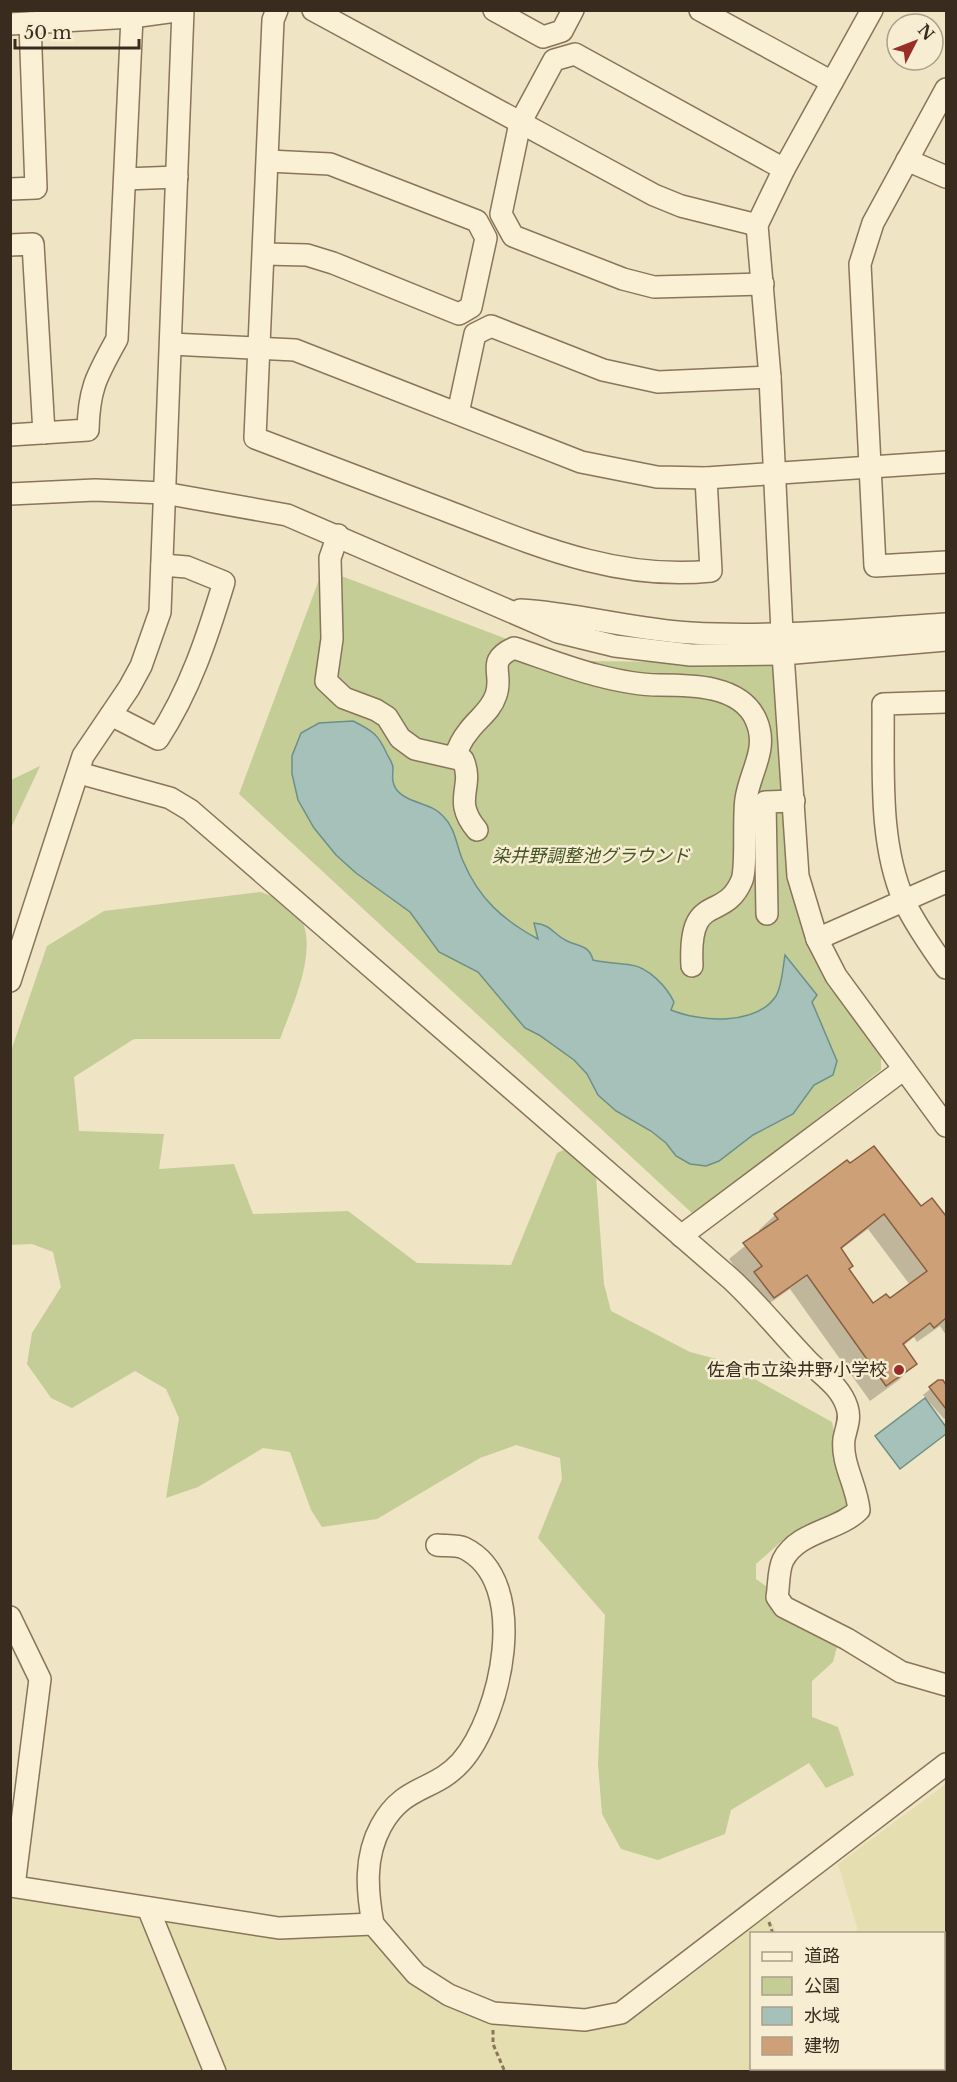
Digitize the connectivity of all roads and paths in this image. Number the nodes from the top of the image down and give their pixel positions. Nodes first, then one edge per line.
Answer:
1 (277, 10) edge
2 (313, 10) edge
3 (494, 10) edge
4 (573, 10) edge
5 (700, 10) edge
6 (872, 10) edge
7 (132, 17) junction
8 (20, 23) edge
9 (832, 82) junction
10 (946, 88) edge
11 (520, 123) junction
12 (907, 160) junction
13 (268, 161) junction
14 (784, 169) junction
15 (177, 177) junction
16 (946, 177) edge
17 (125, 179) junction
18 (10, 189) edge
19 (756, 225) junction
20 (10, 245) edge
21 (264, 254) junction
22 (763, 284) junction
23 (171, 344) junction
24 (259, 347) junction
25 (770, 377) junction
26 (458, 413) junction
27 (44, 434) junction
28 (10, 435) edge
29 (946, 462) edge
30 (869, 467) junction
31 (775, 473) junction
32 (705, 478) junction
33 (164, 493) junction
34 (10, 494) edge
35 (338, 535) junction
36 (946, 562) edge
37 (162, 565) junction
38 (507, 610) junction
39 (946, 624) edge
40 (783, 633) junction
41 (946, 640) edge
42 (783, 654) junction
43 (946, 702) edge
44 (111, 714) junction
45 (455, 757) junction
46 (79, 773) junction
47 (794, 801) junction
48 (477, 830) dead end
49 (946, 882) edge
50 (904, 901) junction
51 (767, 914) dead end
52 (817, 939) junction
53 (692, 966) dead end
54 (946, 968) edge
55 (10, 981) edge
56 (904, 1069) junction
57 (946, 1126) edge
58 (681, 1236) junction
59 (437, 1545) dead end
60 (10, 1617) edge
61 (946, 1685) edge
62 (946, 1764) edge
63 (12, 1886) edge
64 (148, 1908) junction
65 (373, 1924) junction
66 (493, 2013) junction
67 (215, 2072) edge
68 (505, 2072) edge

1 - 13 street
2 - 11 street
3 - 4 street
5 - 9 street
6 - 9 street
7 - 8 street
7 - 15 street
7 - 17 street
8 - 18 street
9 - 14 street
10 - 12 street
11 - 14 street
11 - 19 street
11 - 22 street
12 - 16 street
12 - 30 street
13 - 21 street
13 - 21 street
14 - 19 street
15 - 17 street
15 - 23 street
17 - 27 street
19 - 22 street
20 - 27 street
21 - 24 street
22 - 25 street
23 - 24 street
23 - 33 street
24 - 26 street
24 - 32 street
25 - 26 street
25 - 31 street
26 - 32 street
27 - 28 street
29 - 30 street
30 - 31 street
30 - 36 street
31 - 32 street
31 - 40 street
33 - 34 street
33 - 35 street
33 - 37 street
35 - 38 street
35 - 45 street
37 - 44 street
37 - 44 street
38 - 40 street
38 - 42 street
39 - 40 street
40 - 42 street
41 - 42 street
42 - 47 street
43 - 50 street
44 - 46 street
45 - 48 street
45 - 53 street
46 - 55 street
46 - 58 street
47 - 51 street
47 - 52 street
49 - 50 street
50 - 52 street
50 - 54 street
52 - 56 street
56 - 57 street
56 - 58 street
58 - 61 street
59 - 65 street
60 - 63 street
62 - 66 street
63 - 64 street
64 - 65 street
64 - 67 street
65 - 66 street
66 - 68 path

